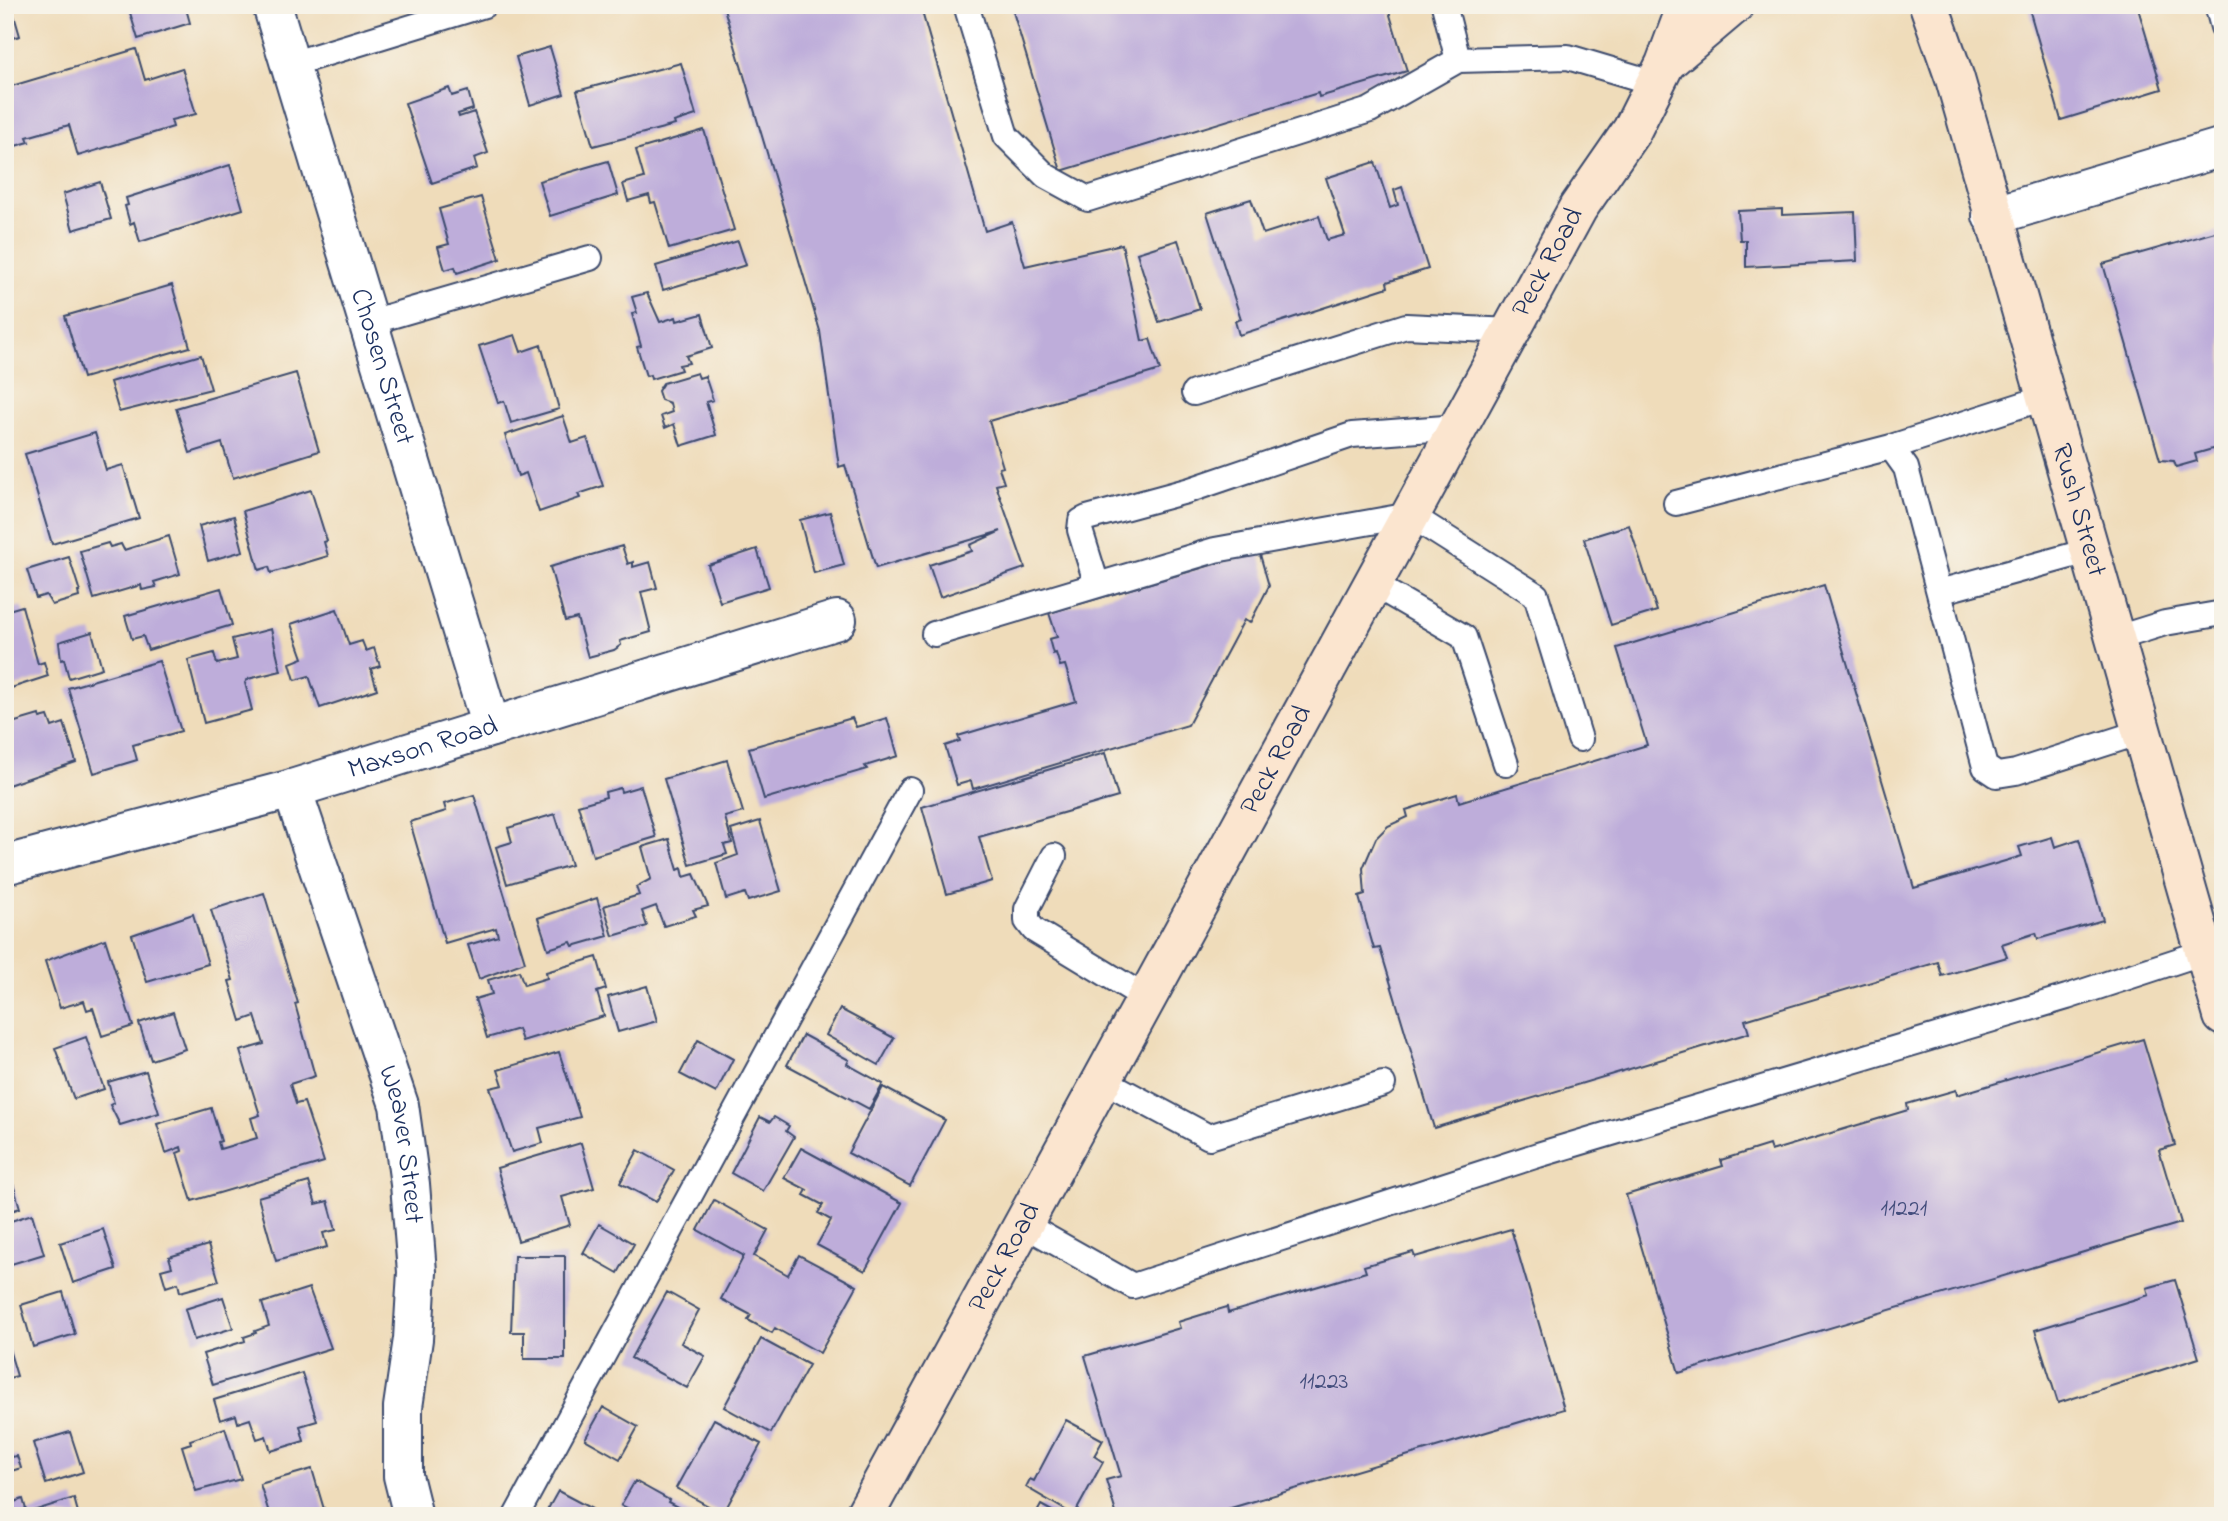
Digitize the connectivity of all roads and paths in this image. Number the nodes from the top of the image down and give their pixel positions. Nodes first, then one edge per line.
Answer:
1 (272, 5) edge
2 (484, 5) edge
3 (966, 5) edge
4 (1444, 5) edge
5 (1687, 5) edge
6 (1734, 5) edge
7 (2217, 5) edge
8 (1925, 10) edge
9 (2223, 27) edge
10 (1458, 60) junction
11 (288, 65) junction
12 (1660, 73) junction
13 (2223, 147) edge
14 (1992, 216) junction
15 (590, 258) dead end
16 (367, 323) junction
17 (1511, 331) junction
18 (1194, 393) dead end
19 (2044, 398) junction
20 (1458, 427) junction
21 (1891, 447) junction
22 (1676, 503) dead end
23 (1410, 514) junction
24 (2088, 551) junction
25 (1373, 584) junction
26 (1097, 585) junction
27 (1939, 592) junction
28 (2223, 613) edge
29 (837, 620) dead end
30 (934, 634) dead end
31 (2114, 639) junction
32 (491, 727) junction
33 (2141, 732) junction
34 (1580, 739) dead end
35 (1506, 764) dead end
36 (292, 789) junction
37 (910, 790) dead end
38 (1054, 856) dead end
39 (5, 865) edge
40 (2204, 951) junction
41 (1146, 998) junction
42 (2223, 1016) edge
43 (1101, 1079) junction
44 (1383, 1084) dead end
45 (1023, 1224) junction
46 (413, 1516) edge
47 (516, 1516) edge
48 (864, 1516) edge

1 - 11 street, Chosen Street
2 - 11 lane
3 - 10 lane
4 - 10 lane
5 - 12 main road, Peck Road
6 - 12 main road
7 - 9 lane
8 - 14 main road, Rush Street
10 - 12 lane
11 - 16 street, Chosen Street
12 - 17 main road, Peck Road
13 - 14 street
14 - 19 main road, Rush Street
15 - 16 lane
16 - 32 street, Chosen Street
17 - 18 lane
17 - 20 main road, Peck Road
19 - 21 lane
19 - 24 main road, Rush Street
20 - 23 main road, Peck Road
20 - 26 lane
21 - 22 lane
21 - 27 lane
23 - 25 main road, Peck Road
23 - 26 lane
23 - 34 lane
24 - 27 lane
24 - 31 main road, Rush Street
25 - 35 lane
25 - 41 main road, Peck Road
26 - 30 lane
27 - 33 lane
28 - 31 lane
29 - 32 street, Maxson Road
31 - 33 main road, Rush Street
32 - 36 street, Maxson Road
33 - 40 main road, Rush Street
36 - 39 street, Maxson Road
36 - 46 street, Weaver Street
37 - 47 lane
38 - 41 lane
40 - 42 main road, Rush Street
40 - 45 lane
41 - 43 main road, Peck Road
43 - 44 lane
43 - 45 main road, Peck Road
45 - 48 main road, Peck Road

